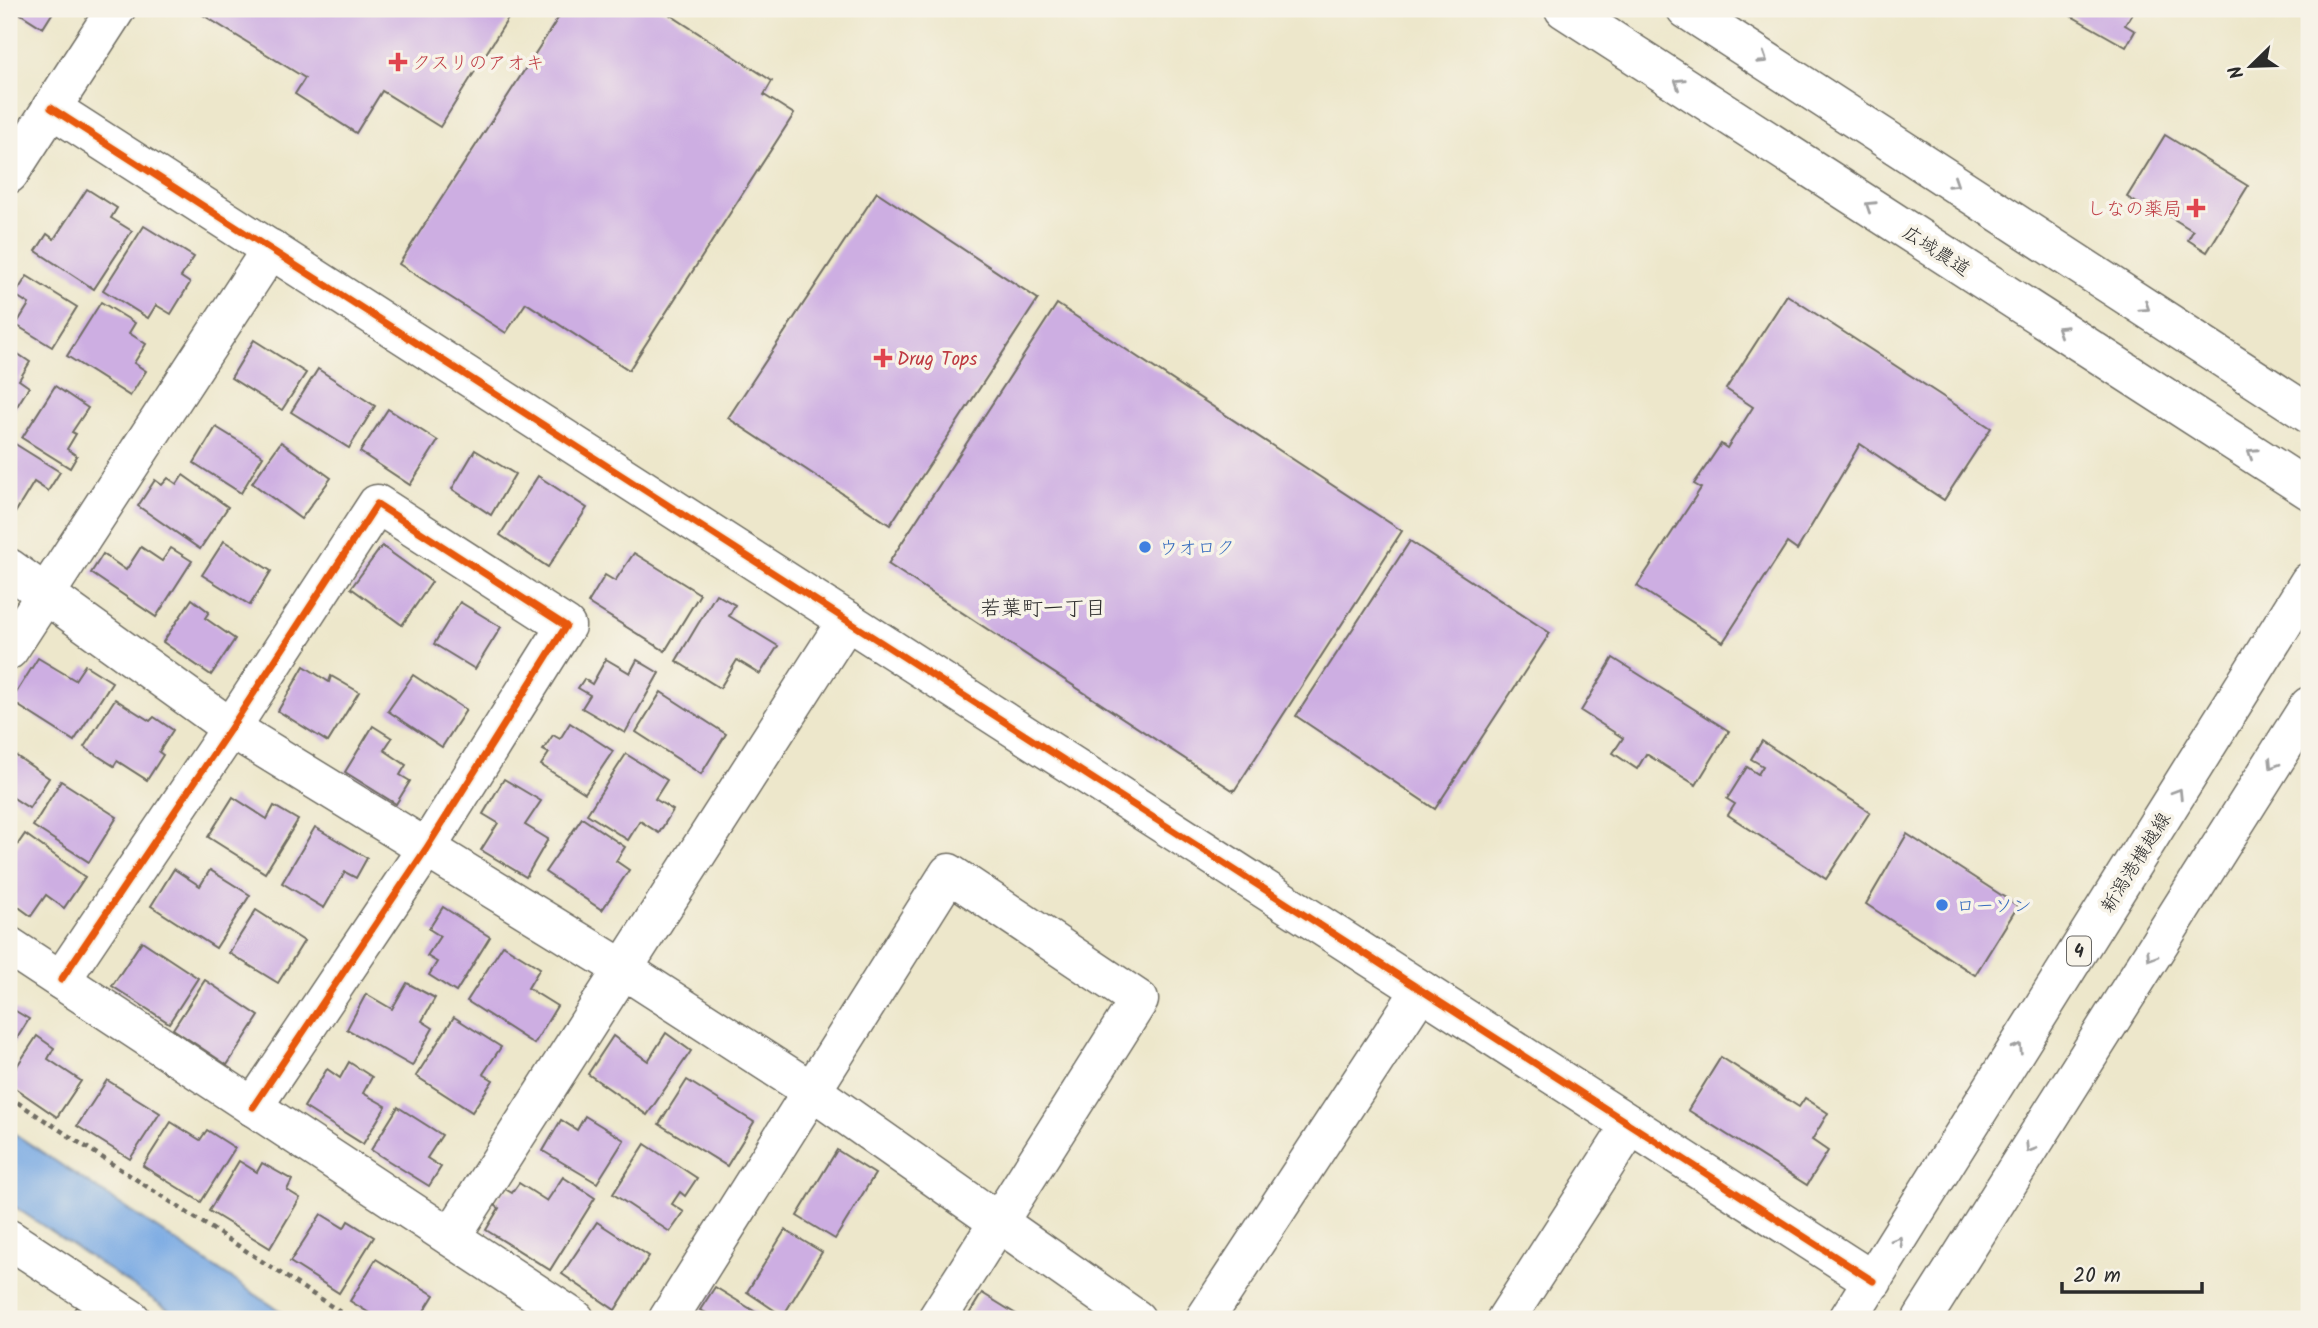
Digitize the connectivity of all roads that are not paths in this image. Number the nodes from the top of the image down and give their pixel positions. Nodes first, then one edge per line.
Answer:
1 (116, 9) edge
2 (1564, 9) edge
3 (1686, 9) edge
4 (51, 108) junction
5 (9, 174) edge
6 (271, 249) junction
7 (2309, 414) edge
8 (2309, 490) edge
9 (9, 568) edge
10 (2309, 582) edge
11 (45, 594) junction
12 (847, 620) junction
13 (9, 650) edge
14 (2309, 706) edge
15 (231, 728) junction
16 (426, 849) junction
17 (9, 946) edge
18 (623, 970) junction
19 (61, 981) junction
20 (1421, 990) junction
21 (812, 1091) junction
22 (253, 1107) junction
23 (1631, 1125) junction
24 (999, 1225) junction
25 (451, 1237) junction
26 (9, 1239) edge
27 (1873, 1281) junction
28 (131, 1319) edge
29 (575, 1319) edge
30 (668, 1319) edge
31 (937, 1319) edge
32 (1136, 1319) edge
33 (1205, 1319) edge
34 (1506, 1319) edge
35 (1849, 1319) edge
36 (1922, 1319) edge

1 - 4 street
8 -> 2 street, 広域農道
3 -> 7 street
4 - 5 street
4 - 6 street
6 - 11 street
6 - 12 street
9 - 11 street
27 -> 10 street, 新潟港横越線 / 4
11 - 13 street
11 - 15 street
12 - 18 street
12 - 20 street
14 -> 36 street
15 - 16 street
15 - 16 street
15 - 19 street
16 - 18 street
16 - 22 street
17 - 19 street
18 - 21 street
18 - 25 street
19 - 22 street
20 - 23 street
20 - 33 street
21 - 24 street
21 - 24 street
21 - 30 street
22 - 25 street
23 - 27 street
23 - 34 street
24 - 31 street
24 - 32 street
25 - 29 street
26 - 28 street
27 - 35 street, 新潟港横越線 / 4

